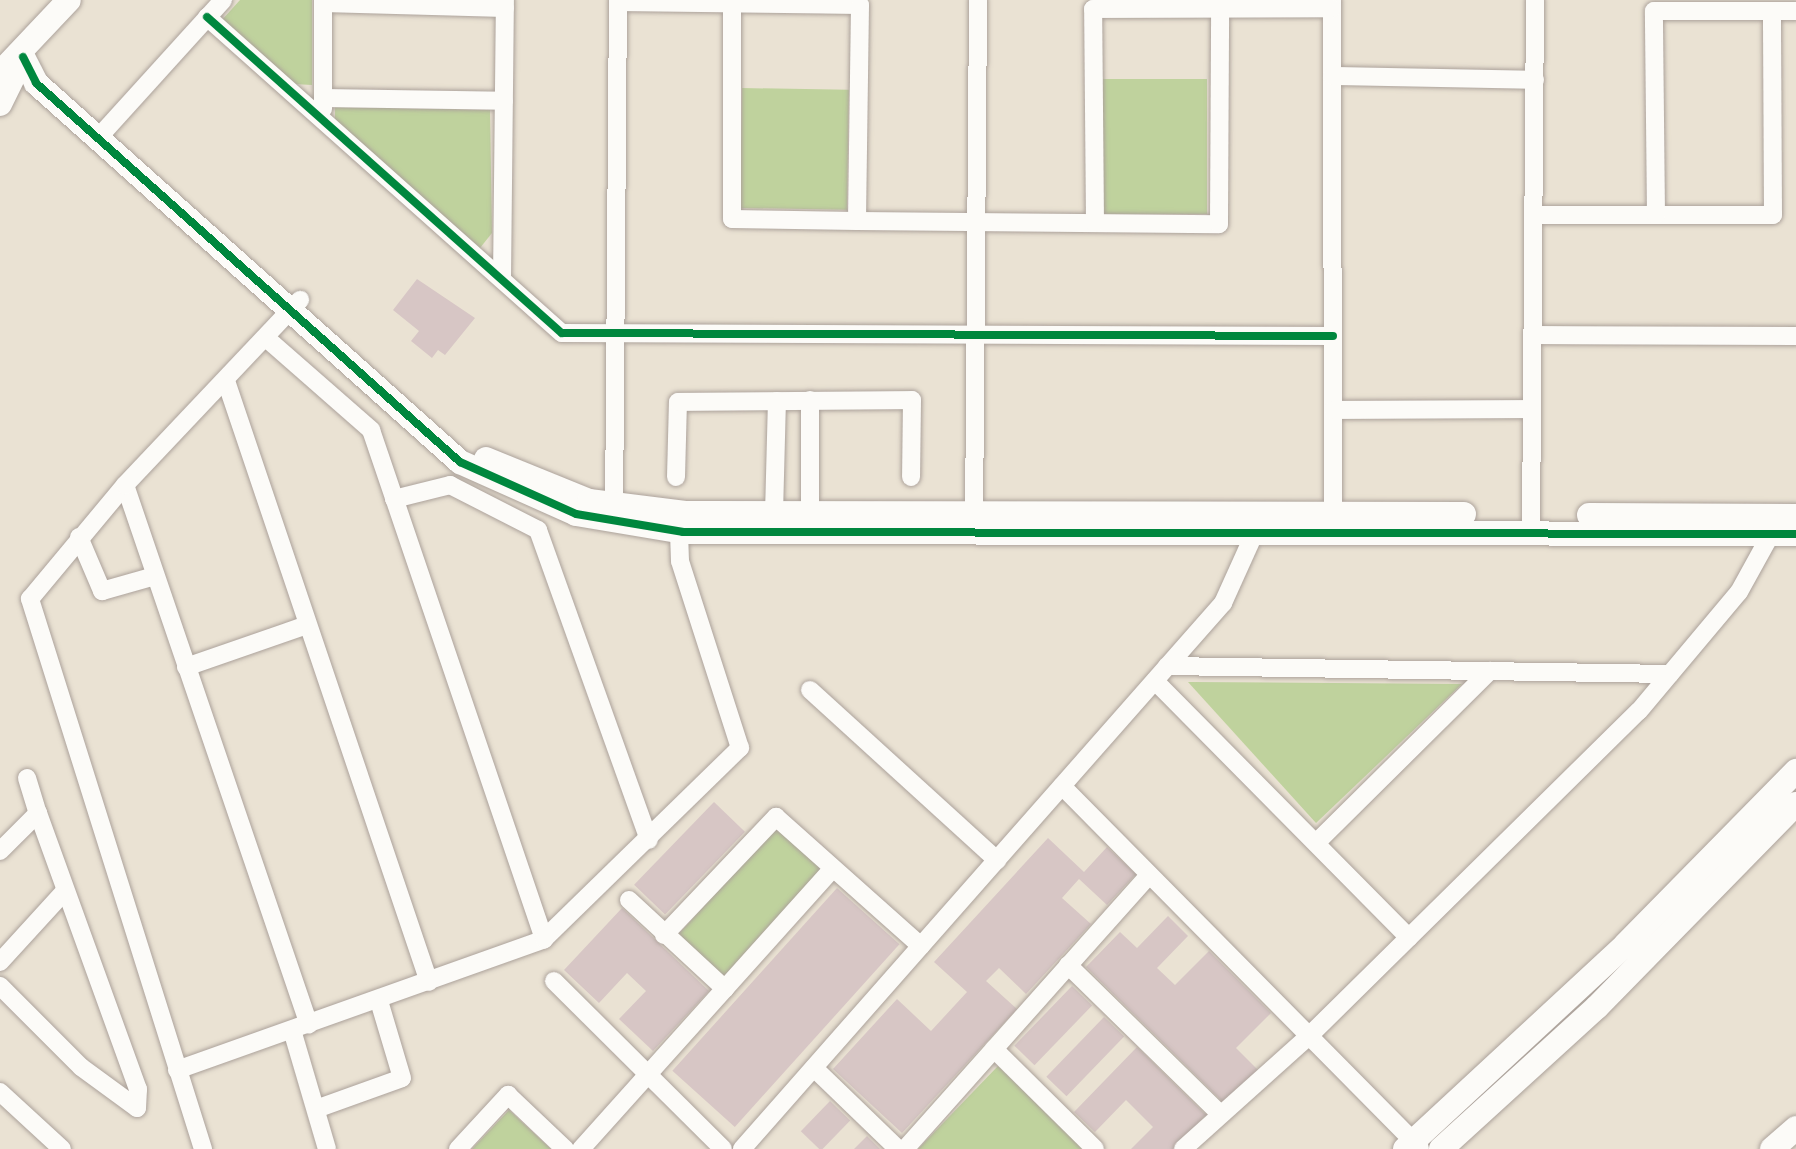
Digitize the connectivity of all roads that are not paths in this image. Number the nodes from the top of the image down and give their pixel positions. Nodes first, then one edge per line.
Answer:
1 (69, 0) edge
2 (223, 0) edge
3 (978, 0) edge
4 (1535, 0) edge
5 (618, 1) edge
6 (323, 2) edge
7 (732, 3) junction
8 (505, 4) edge
9 (1332, 4) edge
10 (1220, 9) junction
11 (1772, 11) junction
12 (1796, 11) edge
13 (207, 17) junction
14 (23, 57) junction
15 (0, 73) edge
16 (1332, 76) junction
17 (1535, 80) junction
18 (323, 98) junction
19 (504, 101) junction
20 (0, 104) edge
21 (323, 120) junction
22 (103, 133) junction
23 (1534, 215) junction
24 (1656, 215) junction
25 (857, 221) junction
26 (976, 222) junction
27 (1095, 223) junction
28 (502, 279) junction
29 (296, 306) junction
30 (615, 334) junction
31 (975, 335) junction
32 (1533, 335) junction
33 (1333, 336) junction
34 (1796, 336) edge
35 (266, 338) junction
36 (226, 381) junction
37 (810, 400) junction
38 (777, 401) junction
39 (1532, 409) junction
40 (1333, 410) junction
41 (676, 477) dead end
42 (911, 477) dead end
43 (125, 485) junction
44 (394, 499) junction
45 (614, 512) junction
46 (774, 514) junction
47 (810, 514) junction
48 (1796, 516) edge
49 (1333, 523) junction
50 (1531, 523) junction
51 (974, 524) junction
52 (679, 532) junction
53 (1255, 532) junction
54 (1771, 534) junction
55 (1796, 534) edge
56 (79, 537) junction
57 (155, 576) junction
58 (307, 625) junction
59 (186, 667) junction
60 (1490, 671) junction
61 (1161, 673) junction
62 (1670, 674) junction
63 (810, 690) dead end
64 (1796, 771) edge
65 (27, 778) dead end
66 (1062, 786) junction
67 (1796, 804) edge
68 (38, 813) junction
69 (649, 840) junction
70 (1316, 843) junction
71 (0, 851) edge
72 (997, 860) junction
73 (833, 868) junction
74 (1149, 875) junction
75 (64, 892) junction
76 (629, 900) dead end
77 (1663, 924) junction
78 (664, 935) junction
79 (1409, 938) junction
80 (544, 939) junction
81 (921, 946) junction
82 (1634, 952) junction
83 (0, 962) edge
84 (1068, 965) junction
85 (554, 981) dead end
86 (429, 982) junction
87 (0, 986) edge
88 (725, 989) junction
89 (379, 1001) junction
90 (300, 1028) junction
91 (1309, 1036) junction
92 (994, 1049) junction
93 (814, 1068) junction
94 (177, 1070) junction
95 (648, 1075) junction
96 (0, 1092) edge
97 (316, 1109) junction
98 (1219, 1113) junction
99 (1796, 1128) edge
100 (1413, 1146) edge
101 (62, 1149) edge
102 (203, 1149) edge
103 (327, 1149) edge
104 (458, 1149) edge
105 (565, 1149) edge
106 (581, 1149) edge
107 (723, 1149) edge
108 (742, 1149) edge
109 (898, 1149) edge
110 (905, 1149) edge
111 (1095, 1149) edge
112 (1183, 1149) edge
113 (1441, 1149) edge
114 (1772, 1149) edge

1 - 14 street
2 - 13 street
3 - 26 street
4 - 17 street
5 - 7 street
5 - 30 street
6 - 8 street
6 - 18 street
7 - 25 street
7 - 25 street
8 - 19 street
9 - 10 street
9 - 16 street
10 - 27 street
10 - 27 street
11 - 12 street
11 - 24 street
11 - 24 street
13 - 21 street
13 - 22 street
14 - 15 street
14 - 20 street
14 - 22 street
16 - 17 street
16 - 33 street
17 - 23 street
18 - 19 street
18 - 21 street
19 - 28 street
21 - 28 street
22 - 29 street
23 - 24 street
23 - 32 street
25 - 26 street
26 - 27 street
26 - 31 street
28 - 30 street
29 - 35 street
29 - 45 street
30 - 31 street
30 - 45 street
31 - 33 street
31 - 51 street
32 - 34 street
32 - 39 street
33 - 40 street
35 - 36 street
35 - 44 street
36 - 43 street
36 - 58 street
37 - 38 street
37 - 42 street
37 - 47 street
38 - 41 street
38 - 46 street
39 - 40 street
39 - 50 street
40 - 49 street
43 - 56 street
43 - 57 street
44 - 69 street
44 - 80 street
45 - 46 street
45 - 52 street
46 - 47 street
47 - 51 street
48 - 50 street
49 - 50 street
49 - 51 street
49 - 53 street
50 - 54 street
51 - 52 street
51 - 53 street
52 - 69 street
53 - 61 street
54 - 55 street
54 - 62 street
56 - 57 street
56 - 94 street
57 - 59 street
58 - 59 street
58 - 86 street
59 - 90 street
60 - 61 street
60 - 62 street
60 - 70 street
61 - 66 street
61 - 70 street
62 - 79 street
63 - 72 street
64 - 77 street
65 - 68 street
66 - 72 street
66 - 74 street
67 - 77 street
68 - 71 street
68 - 75 street
69 - 80 street
70 - 79 street
72 - 81 street
73 - 78 street
73 - 81 street
73 - 88 street
74 - 84 street
74 - 91 street
75 - 83 street
75 - 87 street
76 - 78 street
77 - 82 street
78 - 88 street
79 - 91 street
80 - 86 street
81 - 93 street
82 - 100 street
82 - 113 street
84 - 92 street
84 - 98 street
85 - 95 street
86 - 89 street
88 - 95 street
89 - 90 street
89 - 97 street
90 - 94 street
90 - 97 street
91 - 98 street
91 - 100 street
92 - 110 street
92 - 111 street
93 - 108 street
93 - 109 street
94 - 102 street
95 - 106 street
95 - 107 street
96 - 101 street
97 - 103 street
98 - 112 street
99 - 114 street
104 - 105 street

